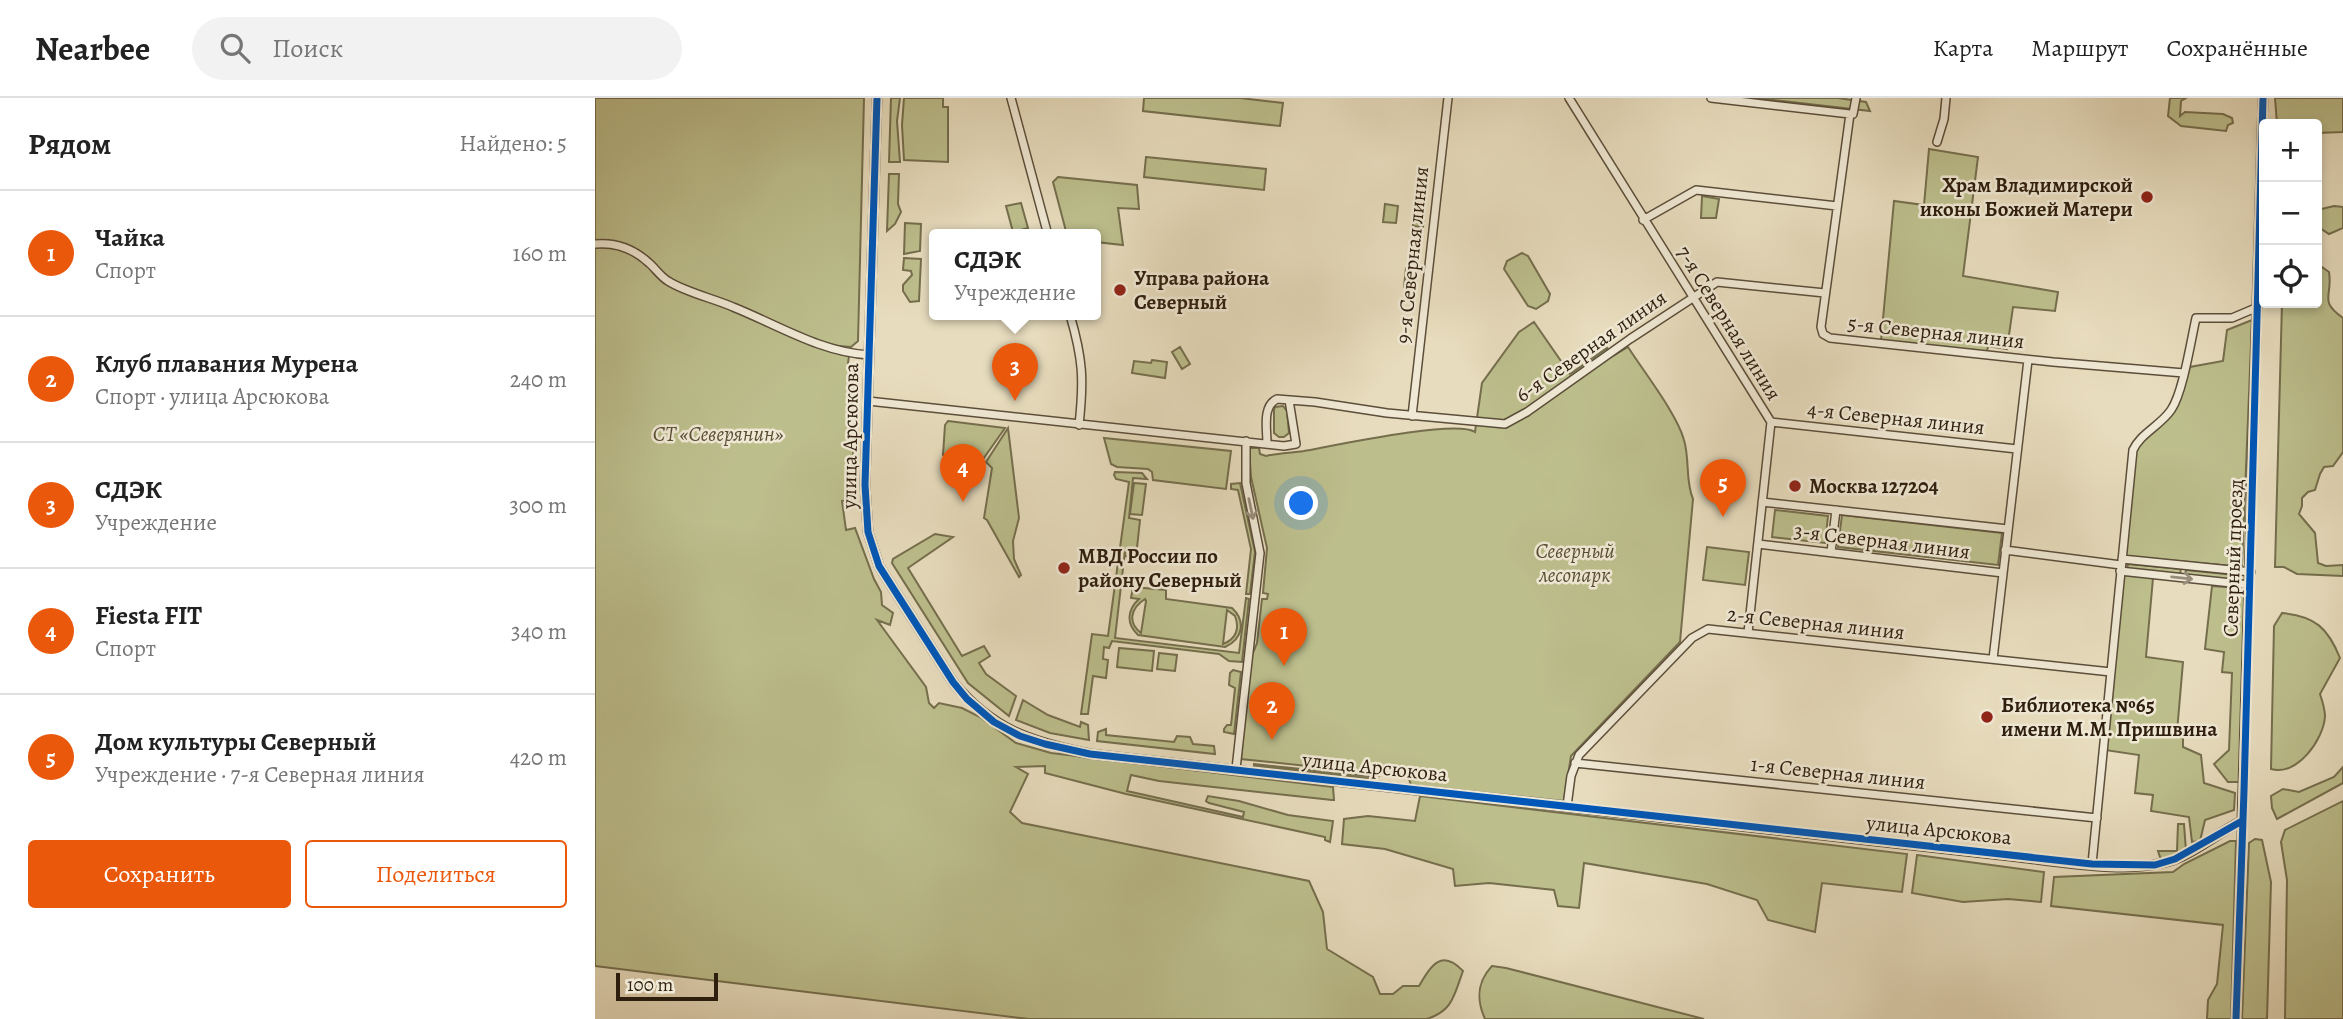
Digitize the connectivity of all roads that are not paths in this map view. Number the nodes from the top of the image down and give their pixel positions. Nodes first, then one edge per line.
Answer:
1 (877, 98) edge
2 (1011, 98) edge
3 (1448, 98) edge
4 (1569, 98) edge
5 (1711, 98) edge
6 (1856, 98) edge
7 (1946, 98) edge
8 (2263, 98) edge
9 (1851, 114) junction
10 (1937, 142) dead end
11 (1837, 206) junction
12 (1643, 220) junction
13 (1046, 229) edge
14 (595, 244) edge
15 (1825, 293) junction
16 (1692, 298) junction
17 (2258, 307) junction
18 (1071, 320) edge
19 (869, 355) junction
20 (2028, 360) junction
21 (2184, 373) junction
22 (1289, 400) junction
23 (868, 401) junction
24 (1412, 416) junction
25 (1771, 422) junction
26 (1079, 425) junction
27 (1246, 441) junction
28 (1267, 443) junction
29 (2017, 449) junction
30 (1762, 502) junction
31 (1836, 510) junction
32 (2008, 529) junction
33 (1758, 544) junction
34 (2005, 550) junction
35 (1831, 552) junction
36 (2121, 565) junction
37 (2251, 572) junction
38 (2003, 573) junction
39 (2250, 585) junction
40 (1748, 633) junction
41 (1993, 659) junction
42 (2111, 672) junction
43 (1575, 763) junction
44 (1236, 769) junction
45 (1567, 806) junction
46 (2097, 818) junction
47 (2242, 821) junction
48 (2092, 864) junction
49 (2236, 1019) edge

1 - 19 street, улица Арсюкова
2 - 13 street
3 - 24 street, 9-я Северная линия
4 - 12 street, 7-я Северная линия
5 - 9 street
6 - 9 street, 5-я Северная линия
7 - 10 street
8 - 17 street, Северный проезд
9 - 11 street, 5-я Северная линия
11 - 12 street
11 - 15 street, 5-я Северная линия
12 - 16 street, 7-я Северная линия
14 - 19 street
15 - 16 street, 6-я Северная линия
15 - 20 street, 5-я Северная линия
16 - 24 street, 6-я Северная линия
16 - 25 street, 7-я Северная линия
17 - 21 street
17 - 37 street, Северный проезд
18 - 26 street
19 - 23 street, улица Арсюкова
20 - 21 street, 5-я Северная линия
20 - 29 street
21 - 36 street
22 - 24 street, 6-я Северная линия
22 - 28 street
22 - 28 street
23 - 26 street
23 - 44 street, улица Арсюкова
25 - 29 street, 4-я Северная линия
25 - 30 street, 7-я Северная линия
26 - 27 street
27 - 28 street
27 -> 44 street
29 - 32 street
30 - 31 street, 3-я Северная линия
30 - 33 street, 7-я Северная линия
31 - 32 street, 3-я Северная линия
31 - 35 street
32 - 34 street
33 - 35 street, 3-я Северная линия
33 - 40 street, 7-я Северная линия
34 - 36 street
34 - 38 street
35 - 38 street, 3-я Северная линия
36 - 37 street
36 -> 39 street
36 - 42 street
37 - 39 street, Северный проезд
38 - 41 street
39 - 47 street, Северный проезд
40 - 41 street, 2-я Северная линия
40 - 43 street, 2-я Северная линия
41 - 42 street, 2-я Северная линия
42 - 46 street
43 - 45 street, 2-я Северная линия
43 - 46 street, 1-я Северная линия
44 - 45 street, улица Арсюкова
45 - 48 street, улица Арсюкова
46 - 48 street
47 - 48 street, улица Арсюкова
47 - 49 street, Северный проезд

